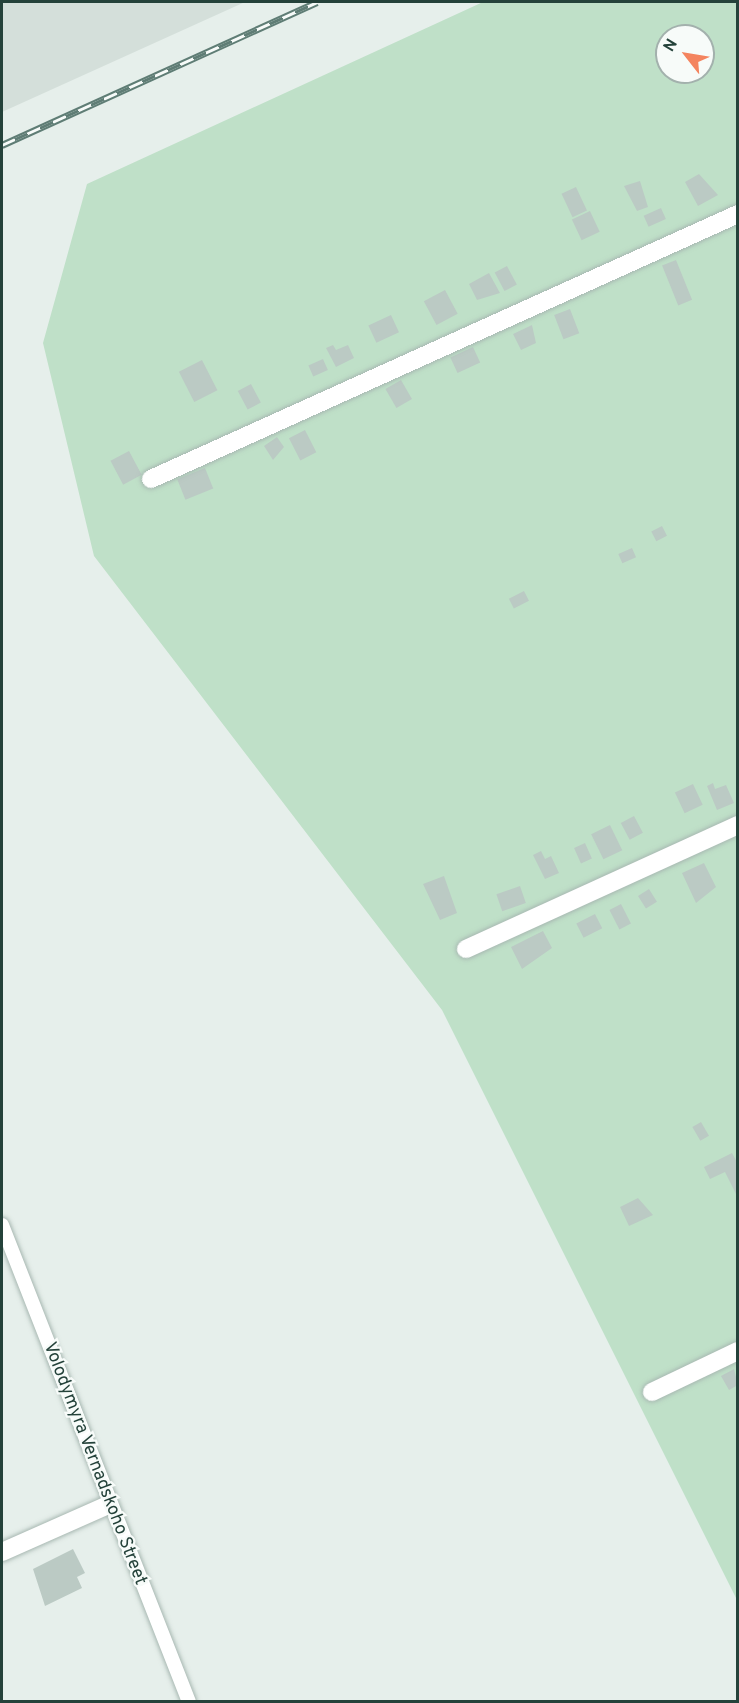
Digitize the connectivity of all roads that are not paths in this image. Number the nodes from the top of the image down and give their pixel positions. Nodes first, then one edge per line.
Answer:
1 (738, 214) edge
2 (151, 479) dead end
3 (738, 825) edge
4 (466, 948) dead end
5 (2, 1225) edge
6 (738, 1351) edge
7 (652, 1392) dead end
8 (108, 1505) junction
9 (2, 1551) edge
10 (189, 1701) edge

1 - 2 street
3 - 4 street
5 - 8 lane, Volodymyra Vernadskoho Street
6 - 7 street
8 - 9 street
8 - 10 lane, Volodymyra Vernadskoho Street

